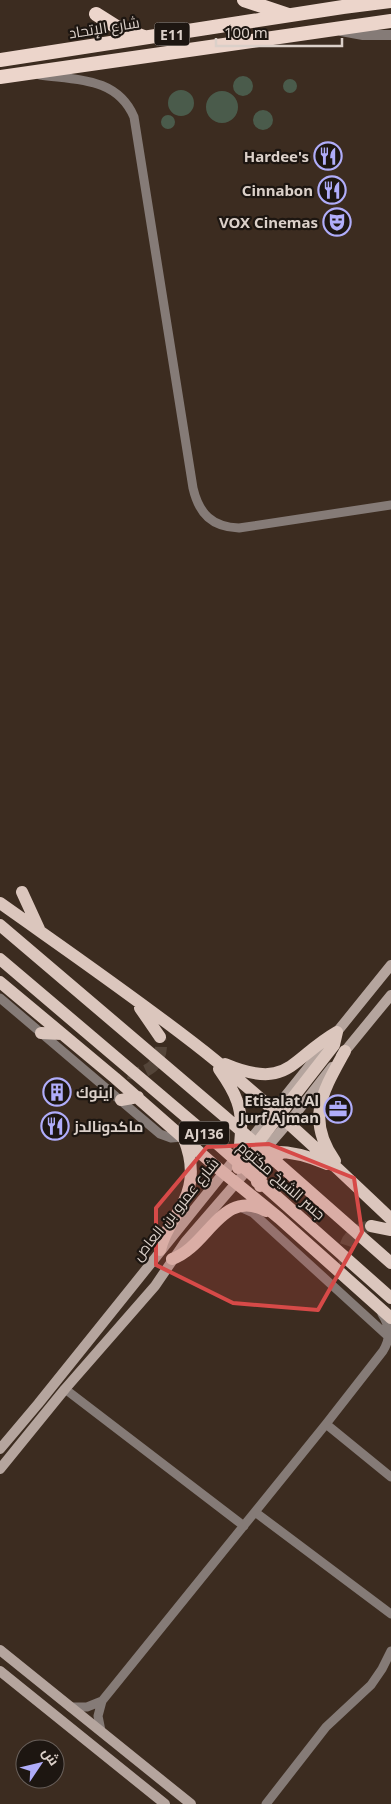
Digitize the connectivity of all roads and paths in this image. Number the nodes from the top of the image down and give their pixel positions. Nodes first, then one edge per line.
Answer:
1 (244, 0) edge
2 (391, 2) edge
3 (349, 4) edge
4 (96, 14) dead end
5 (291, 16) junction
6 (391, 20) edge
7 (333, 30) junction
8 (391, 35) edge
9 (145, 38) junction
10 (0, 60) edge
11 (30, 74) junction
12 (0, 77) edge
13 (391, 506) edge
14 (22, 892) dead end
15 (0, 903) edge
16 (0, 925) edge
17 (40, 932) junction
18 (0, 959) edge
19 (391, 965) edge
20 (0, 982) edge
21 (126, 993) junction
22 (391, 995) edge
23 (0, 998) edge
24 (391, 1006) edge
25 (375, 1013) junction
26 (337, 1032) junction
27 (40, 1034) junction
28 (62, 1034) junction
29 (160, 1037) tunnel mouth
30 (345, 1051) junction
31 (93, 1059) junction
32 (213, 1059) junction
33 (128, 1073) tunnel mouth
34 (138, 1097) junction
35 (121, 1100) junction
36 (284, 1117) junction
37 (262, 1135) junction
38 (183, 1137) junction
39 (242, 1151) junction
40 (289, 1152) junction
41 (256, 1157) junction
42 (336, 1168) junction
43 (224, 1173) junction
44 (347, 1178) junction
45 (237, 1183) junction
46 (261, 1192) junction
47 (237, 1206) junction
48 (279, 1218) junction
49 (391, 1219) edge
50 (371, 1226) tunnel mouth
51 (391, 1230) edge
52 (160, 1250) junction
53 (172, 1259) junction
54 (391, 1263) edge
55 (345, 1264) tunnel mouth
56 (353, 1284) junction
57 (391, 1298) edge
58 (377, 1305) junction
59 (391, 1318) edge
60 (390, 1338) edge
61 (387, 1350) edge
62 (65, 1389) junction
63 (326, 1424) junction
64 (0, 1449) edge
65 (0, 1468) edge
66 (391, 1476) edge
67 (255, 1512) junction
68 (244, 1526) junction
69 (391, 1614) edge
70 (0, 1650) edge
71 (391, 1651) edge
72 (0, 1671) edge
73 (102, 1701) junction
74 (70, 1707) junction
75 (101, 1731) junction
76 (165, 1804) edge
77 (191, 1804) edge
78 (266, 1804) edge

1 - 5 highway
2 - 3 highway, شارع الإتحاد / E11
3 - 5 highway, شارع الإتحاد / E11
4 - 9 highway
5 - 9 highway, شارع الإتحاد / E11
6 - 7 highway, E11
7 - 8 street
7 - 11 highway, E11
9 - 10 highway, شارع الإتحاد / E11
11 - 12 highway, E11
11 - 13 street
14 - 17 main road
15 - 17 main road
16 - 54 main road, جسر الشيخ مكتوم / AJ136
17 - 21 main road
18 - 57 main road, جسر الشيخ مكتوم / AJ136
19 - 26 main road
20 - 28 main road
21 - 29 main road
21 - 32 main road
22 - 25 main road, شارع عمرو بن العاص
23 - 27 street
24 - 25 main road
25 - 30 main road, شارع عمرو بن العاص
26 - 32 main road
26 - 36 main road
27 - 28 main road
27 - 35 street
28 - 31 main road
30 - 36 main road, شارع عمرو بن العاص
30 - 44 main road
31 - 33 main road
31 - 34 main road
32 - 36 main road
32 - 39 main road
34 - 35 main road
34 - 38 main road
35 - 38 street
36 - 37 main road
36 - 39 main road, شارع عمرو بن العاص
36 - 41 main road, شارع عمرو بن العاص
36 - 42 main road
37 - 39 main road
37 - 41 main road
38 - 39 main road
38 - 43 main road
38 - 52 main road
39 - 41 main road
39 - 43 main road
39 - 45 main road
40 - 41 main road
40 - 42 main road
40 - 46 main road
41 - 45 main road, شارع عمرو بن العاص
41 - 46 main road
42 - 44 main road
43 - 45 main road
43 - 52 main road, شارع عمرو بن العاص
44 - 49 main road
45 - 48 main road
45 - 53 main road, شارع عمرو بن العاص
46 - 48 main road
47 - 48 main road
47 - 53 main road
47 - 60 street
48 - 56 main road
50 - 51 main road
52 - 64 main road, شارع عمرو بن العاص
53 - 62 main road, شارع عمرو بن العاص
55 - 56 main road
56 - 58 main road
58 - 59 main road
58 - 60 street
60 - 61 street
61 - 63 street
62 - 65 main road, شارع عمرو بن العاص
62 - 68 street
63 - 66 street
63 - 67 street
67 - 68 street
67 - 69 street
68 - 73 street
70 - 74 main road
71 - 78 street
72 - 76 main road
73 - 74 street
73 - 75 street
74 - 75 main road
75 - 77 main road

